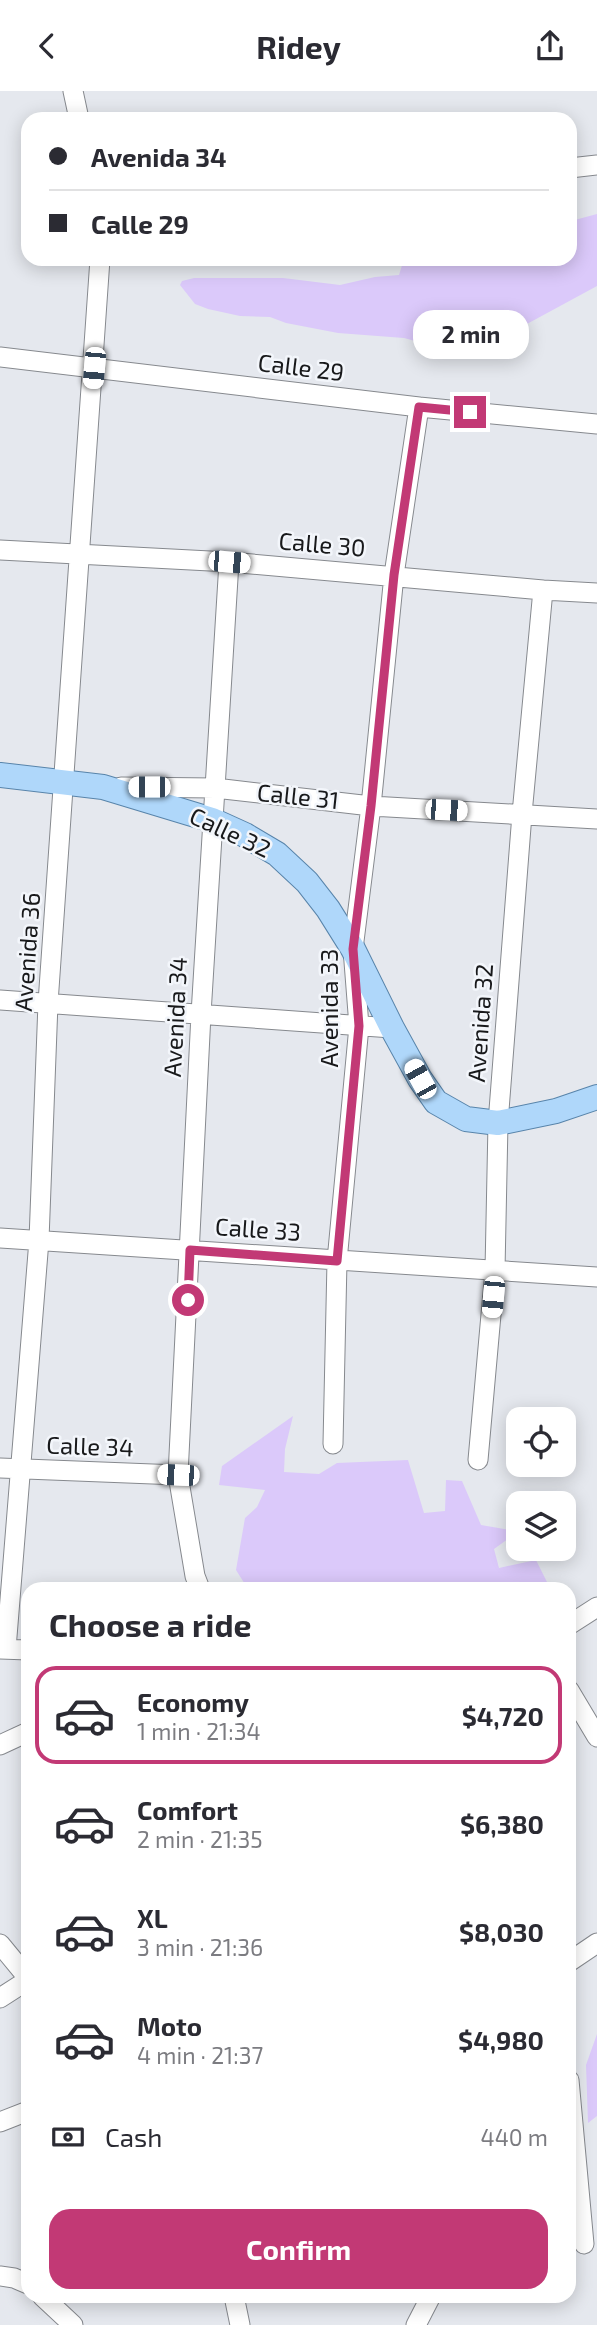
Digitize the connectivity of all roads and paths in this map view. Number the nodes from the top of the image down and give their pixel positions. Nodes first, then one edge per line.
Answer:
1 (73, 91) edge
2 (78, 112) edge
3 (597, 165) edge
4 (577, 167) edge
5 (100, 266) edge
6 (0, 357) edge
7 (94, 368) junction
8 (419, 407) junction
9 (597, 424) edge
10 (0, 550) edge
11 (78, 555) junction
12 (229, 562) junction
13 (394, 575) junction
14 (543, 590) junction
15 (597, 593) edge
16 (0, 775) edge
17 (64, 781) junction
18 (103, 787) junction
19 (215, 788) junction
20 (371, 806) junction
21 (522, 814) junction
22 (597, 819) edge
23 (212, 820) junction
24 (353, 949) junction
25 (0, 1000) edge
26 (48, 1003) junction
27 (201, 1014) junction
28 (359, 1026) junction
29 (392, 1028) junction
30 (597, 1097) edge
31 (498, 1123) junction
32 (0, 1238) edge
33 (39, 1240) junction
34 (190, 1250) junction
35 (337, 1261) junction
36 (495, 1270) junction
37 (597, 1277) edge
38 (333, 1444) dead end
39 (478, 1460) dead end
40 (0, 1468) edge
41 (21, 1470) junction
42 (178, 1475) junction
43 (197, 1582) edge
44 (597, 1607) edge
45 (576, 1620) edge
46 (3, 1649) edge
47 (21, 1650) edge
48 (576, 1702) edge
49 (21, 1735) edge
50 (597, 1737) edge
51 (0, 1745) edge
52 (597, 1943) edge
53 (0, 1944) edge
54 (576, 1957) edge
55 (21, 1970) edge
56 (21, 1984) edge
57 (0, 1999) edge
58 (21, 2114) edge
59 (0, 2122) edge
60 (576, 2162) edge
61 (583, 2243) edge
62 (0, 2276) edge
63 (21, 2281) edge
64 (49, 2303) edge
65 (235, 2303) edge
66 (427, 2303) edge
67 (73, 2325) edge
68 (240, 2325) edge
69 (416, 2325) edge

1 - 2 street
3 - 4 street
5 - 7 street, Avenida 36
6 - 7 street, Calle 29
7 - 8 street, Calle 29
7 - 11 street, Avenida 36
8 - 9 street, Calle 29
8 - 13 street, Avenida 33
10 - 11 street, Calle 30
11 - 12 street, Calle 30
11 - 17 street, Avenida 36
12 - 13 street, Calle 30
12 - 19 street, Avenida 34
13 - 14 street, Calle 30
13 - 20 street, Avenida 33
14 - 15 street, Calle 30
14 - 21 street, Avenida 32
16 - 17 main road, Calle 31
17 - 18 main road, Calle 31
17 - 26 street, Avenida 36
18 - 19 street, Calle 31
18 - 23 main road, Calle 32
19 - 20 street, Calle 31
19 - 23 street, Avenida 34
20 - 21 street, Calle 31
20 - 24 street, Avenida 33
21 - 22 street, Calle 31
21 - 31 street, Avenida 32
23 - 24 main road, Calle 32
23 - 27 street, Avenida 34
24 - 28 street, Avenida 33
24 - 29 main road, Calle 32
25 - 26 street
26 - 27 street
26 - 33 street, Avenida 36
27 - 28 street
27 - 34 street, Avenida 34
28 - 29 street
28 - 35 street, Avenida 33
29 - 31 main road, Calle 32
30 - 31 main road, Calle 32
31 - 36 street, Avenida 32
32 - 33 street, Calle 33
33 - 34 street, Calle 33
33 - 41 street, Avenida 36
34 - 35 street, Calle 33
34 - 42 street, Avenida 34
35 - 36 street, Calle 33
35 - 38 street, Avenida 33
36 - 37 street, Calle 33
36 - 39 street, Avenida 32
40 - 41 street, Calle 34
41 - 42 street, Calle 34
41 - 46 street, Avenida 36
42 - 43 street, Avenida 34
44 - 45 street
46 - 47 street
48 - 50 street
49 - 51 street
52 - 54 street
53 - 55 street
56 - 57 street
58 - 59 street
60 - 61 street
62 - 63 street
64 - 67 street
65 - 68 street
66 - 69 street

